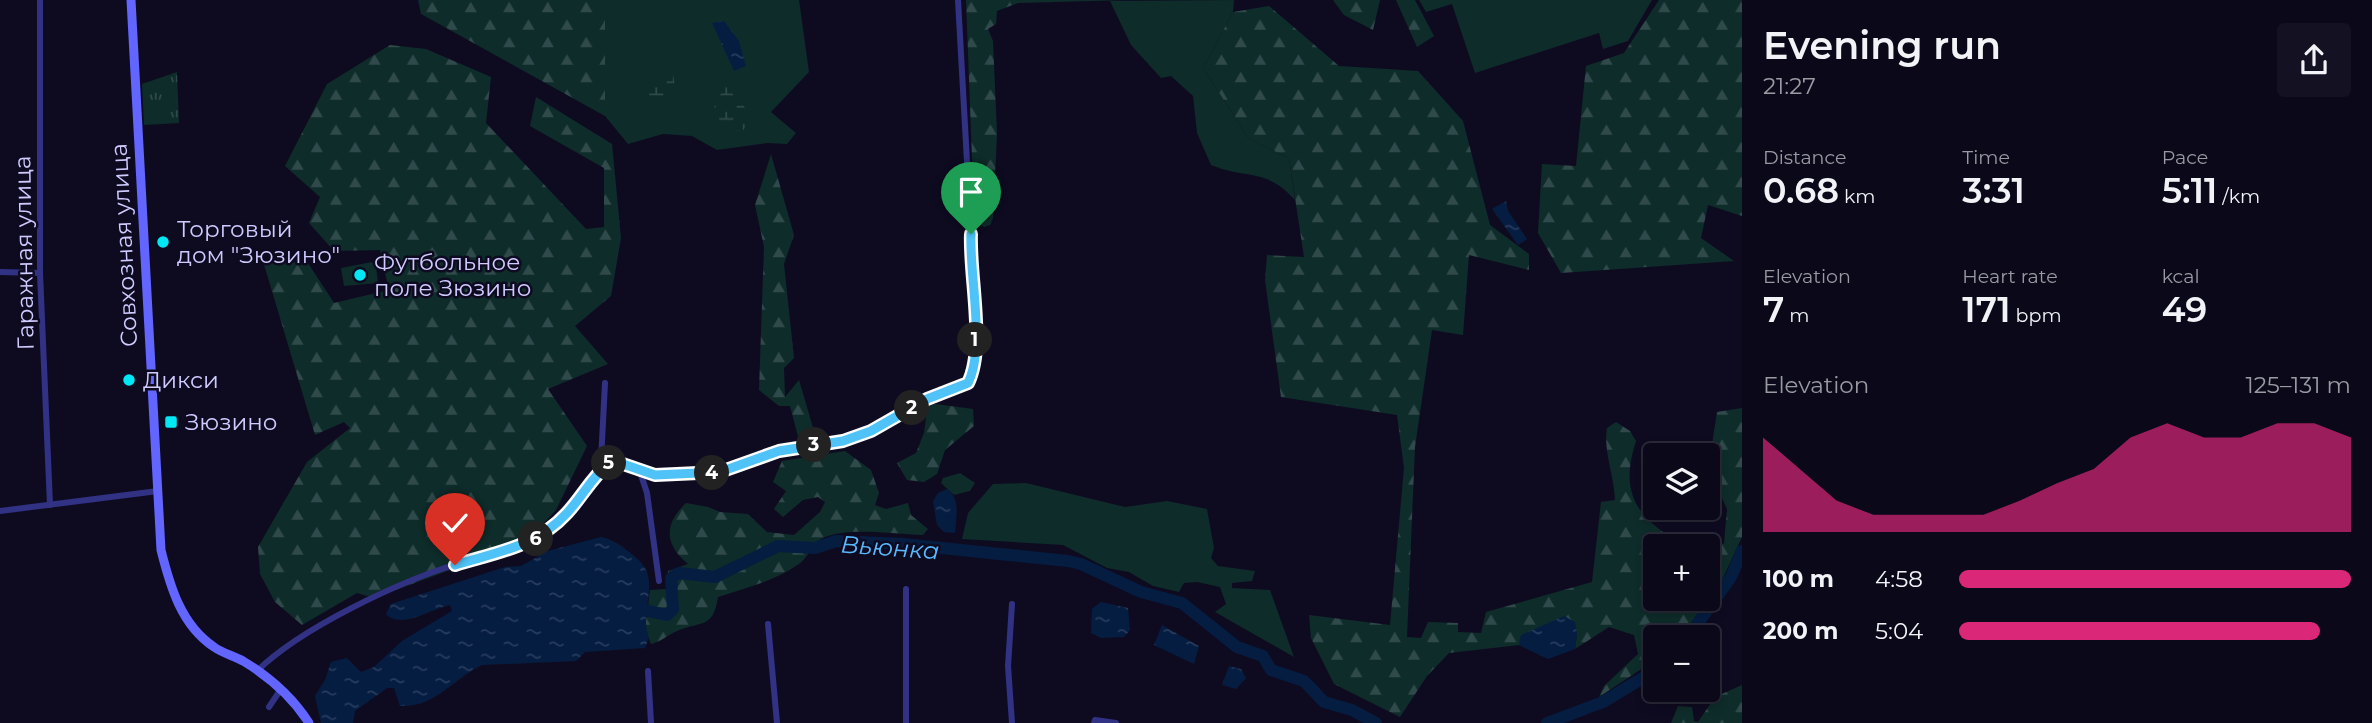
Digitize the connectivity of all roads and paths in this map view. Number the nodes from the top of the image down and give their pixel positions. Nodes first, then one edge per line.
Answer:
1 (40, 0) edge
2 (131, 0) edge
3 (958, 0) edge
4 (0, 272) edge
5 (40, 273) junction
6 (606, 383) dead end
7 (640, 472) junction
8 (597, 473) junction
9 (158, 491) junction
10 (50, 505) junction
11 (0, 511) edge
12 (659, 581) dead end
13 (906, 589) dead end
14 (1012, 604) dead end
15 (768, 624) dead end
16 (257, 671) junction
17 (648, 671) dead end
18 (281, 690) junction
19 (269, 707) dead end
20 (308, 721) edge
21 (1094, 721) edge
22 (651, 723) edge
23 (776, 723) edge
24 (906, 723) edge
25 (1012, 723) edge
26 (1116, 723) edge

1 - 5 street, Гаражная улица
2 - 9 street, Совхозная улица
3 - 7 street
4 - 5 street
5 - 10 street, Гаражная улица
6 - 8 street
7 - 8 street
7 - 12 street
8 - 16 street
9 - 10 street
9 - 16 street, Совхозная улица
10 - 11 street
13 - 24 street
14 - 25 street
15 - 23 street
16 - 18 street, Совхозная улица
17 - 22 street
18 - 19 street
18 - 20 street, Совхозная улица
21 - 26 street

